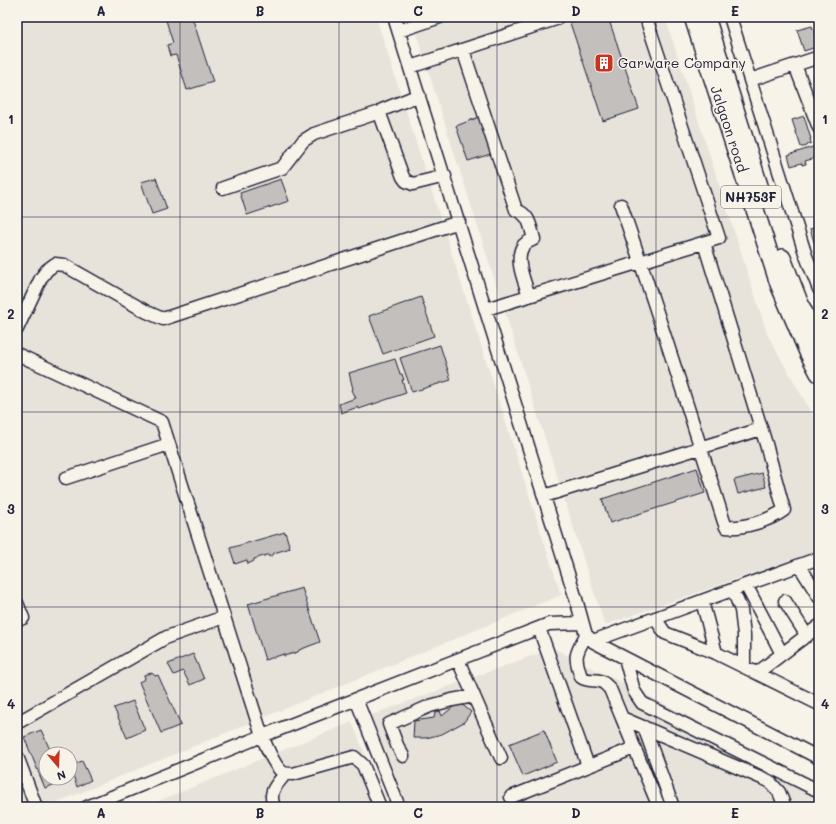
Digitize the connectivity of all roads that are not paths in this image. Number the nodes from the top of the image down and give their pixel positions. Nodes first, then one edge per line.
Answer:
1 (394, 17) edge
2 (440, 17) edge
3 (693, 17) edge
4 (706, 17) edge
5 (730, 17) edge
6 (556, 19) dead end
7 (648, 24) dead end
8 (399, 31) junction
9 (463, 50) junction
10 (819, 57) edge
11 (795, 65) junction
12 (410, 68) junction
13 (750, 80) junction
14 (419, 95) junction
15 (380, 112) junction
16 (819, 128) edge
17 (445, 176) junction
18 (223, 188) dead end
19 (621, 205) dead end
20 (460, 222) junction
21 (704, 243) junction
22 (641, 262) junction
23 (819, 289) edge
24 (529, 296) junction
25 (486, 309) junction
26 (17, 329) edge
27 (816, 345) edge
28 (17, 354) edge
29 (819, 373) edge
30 (761, 429) junction
31 (169, 444) junction
32 (701, 448) junction
33 (66, 478) dead end
34 (544, 496) junction
35 (819, 558) edge
36 (799, 565) junction
37 (746, 585) junction
38 (733, 590) junction
39 (819, 597) edge
40 (702, 601) junction
41 (785, 601) dead end
42 (17, 602) edge
43 (224, 617) junction
44 (655, 618) junction
45 (17, 620) edge
46 (582, 623) junction
47 (819, 626) edge
48 (539, 628) junction
49 (807, 636) junction
50 (589, 638) junction
51 (716, 653) junction
52 (782, 654) junction
53 (625, 658) junction
54 (458, 660) junction
55 (744, 666) junction
56 (757, 673) junction
57 (474, 696) junction
58 (356, 699) junction
59 (819, 704) edge
60 (622, 718) junction
61 (17, 723) edge
62 (644, 726) junction
63 (262, 736) junction
64 (634, 748) junction
65 (17, 756) edge
66 (403, 756) dead end
67 (501, 758) dead end
68 (819, 758) edge
69 (588, 766) junction
70 (285, 774) junction
71 (819, 791) edge
72 (511, 797) dead end
73 (36, 807) edge
74 (87, 807) edge
75 (274, 807) edge
76 (380, 807) edge
77 (399, 807) edge
78 (659, 807) edge
79 (673, 807) edge
80 (785, 807) edge

1 - 8 street
2 - 8 street
3 - 27 highway, Jalgaon road / NH753F
4 - 27 highway, Jalgaon road / NH753F
5 - 13 street
6 - 9 street
7 - 21 street
8 - 12 street
9 - 12 street
9 - 24 street
10 - 11 street
11 - 13 street
11 - 16 street
12 - 14 street
13 - 23 street
14 - 15 street
14 - 17 street
15 - 17 street
15 - 18 street
17 - 20 street
19 - 22 street
20 - 25 street
20 - 26 street
21 - 22 street
21 - 30 street
22 - 24 street
22 - 32 street
24 - 25 street
25 - 34 street
27 - 29 highway, Jalgaon road / NH753F
28 - 31 street
30 - 32 street
30 - 32 street
31 - 33 street
31 - 43 street
32 - 34 street
34 - 46 street
35 - 36 street
36 - 37 street
36 - 39 street
37 - 38 street
37 - 52 street
38 - 40 street
38 - 55 street
40 - 44 street
40 - 51 street
41 - 49 street
42 - 45 street
43 - 61 street
43 - 63 street
44 - 50 street
44 - 51 street
46 - 48 street
46 - 50 street
47 - 49 street
48 - 54 street
48 - 69 street
49 - 52 street
50 - 53 street
50 - 60 street
51 - 55 street
52 - 56 street
53 - 68 street
53 - 71 street
54 - 57 street
54 - 58 street
55 - 56 street
56 - 59 street
57 - 66 street
57 - 67 street
58 - 63 street
58 - 77 street
60 - 62 street
60 - 64 street
62 - 79 street
62 - 80 street
63 - 70 street
63 - 74 street
64 - 69 street
64 - 78 street
65 - 73 street
69 - 72 street
70 - 75 street
70 - 76 street

